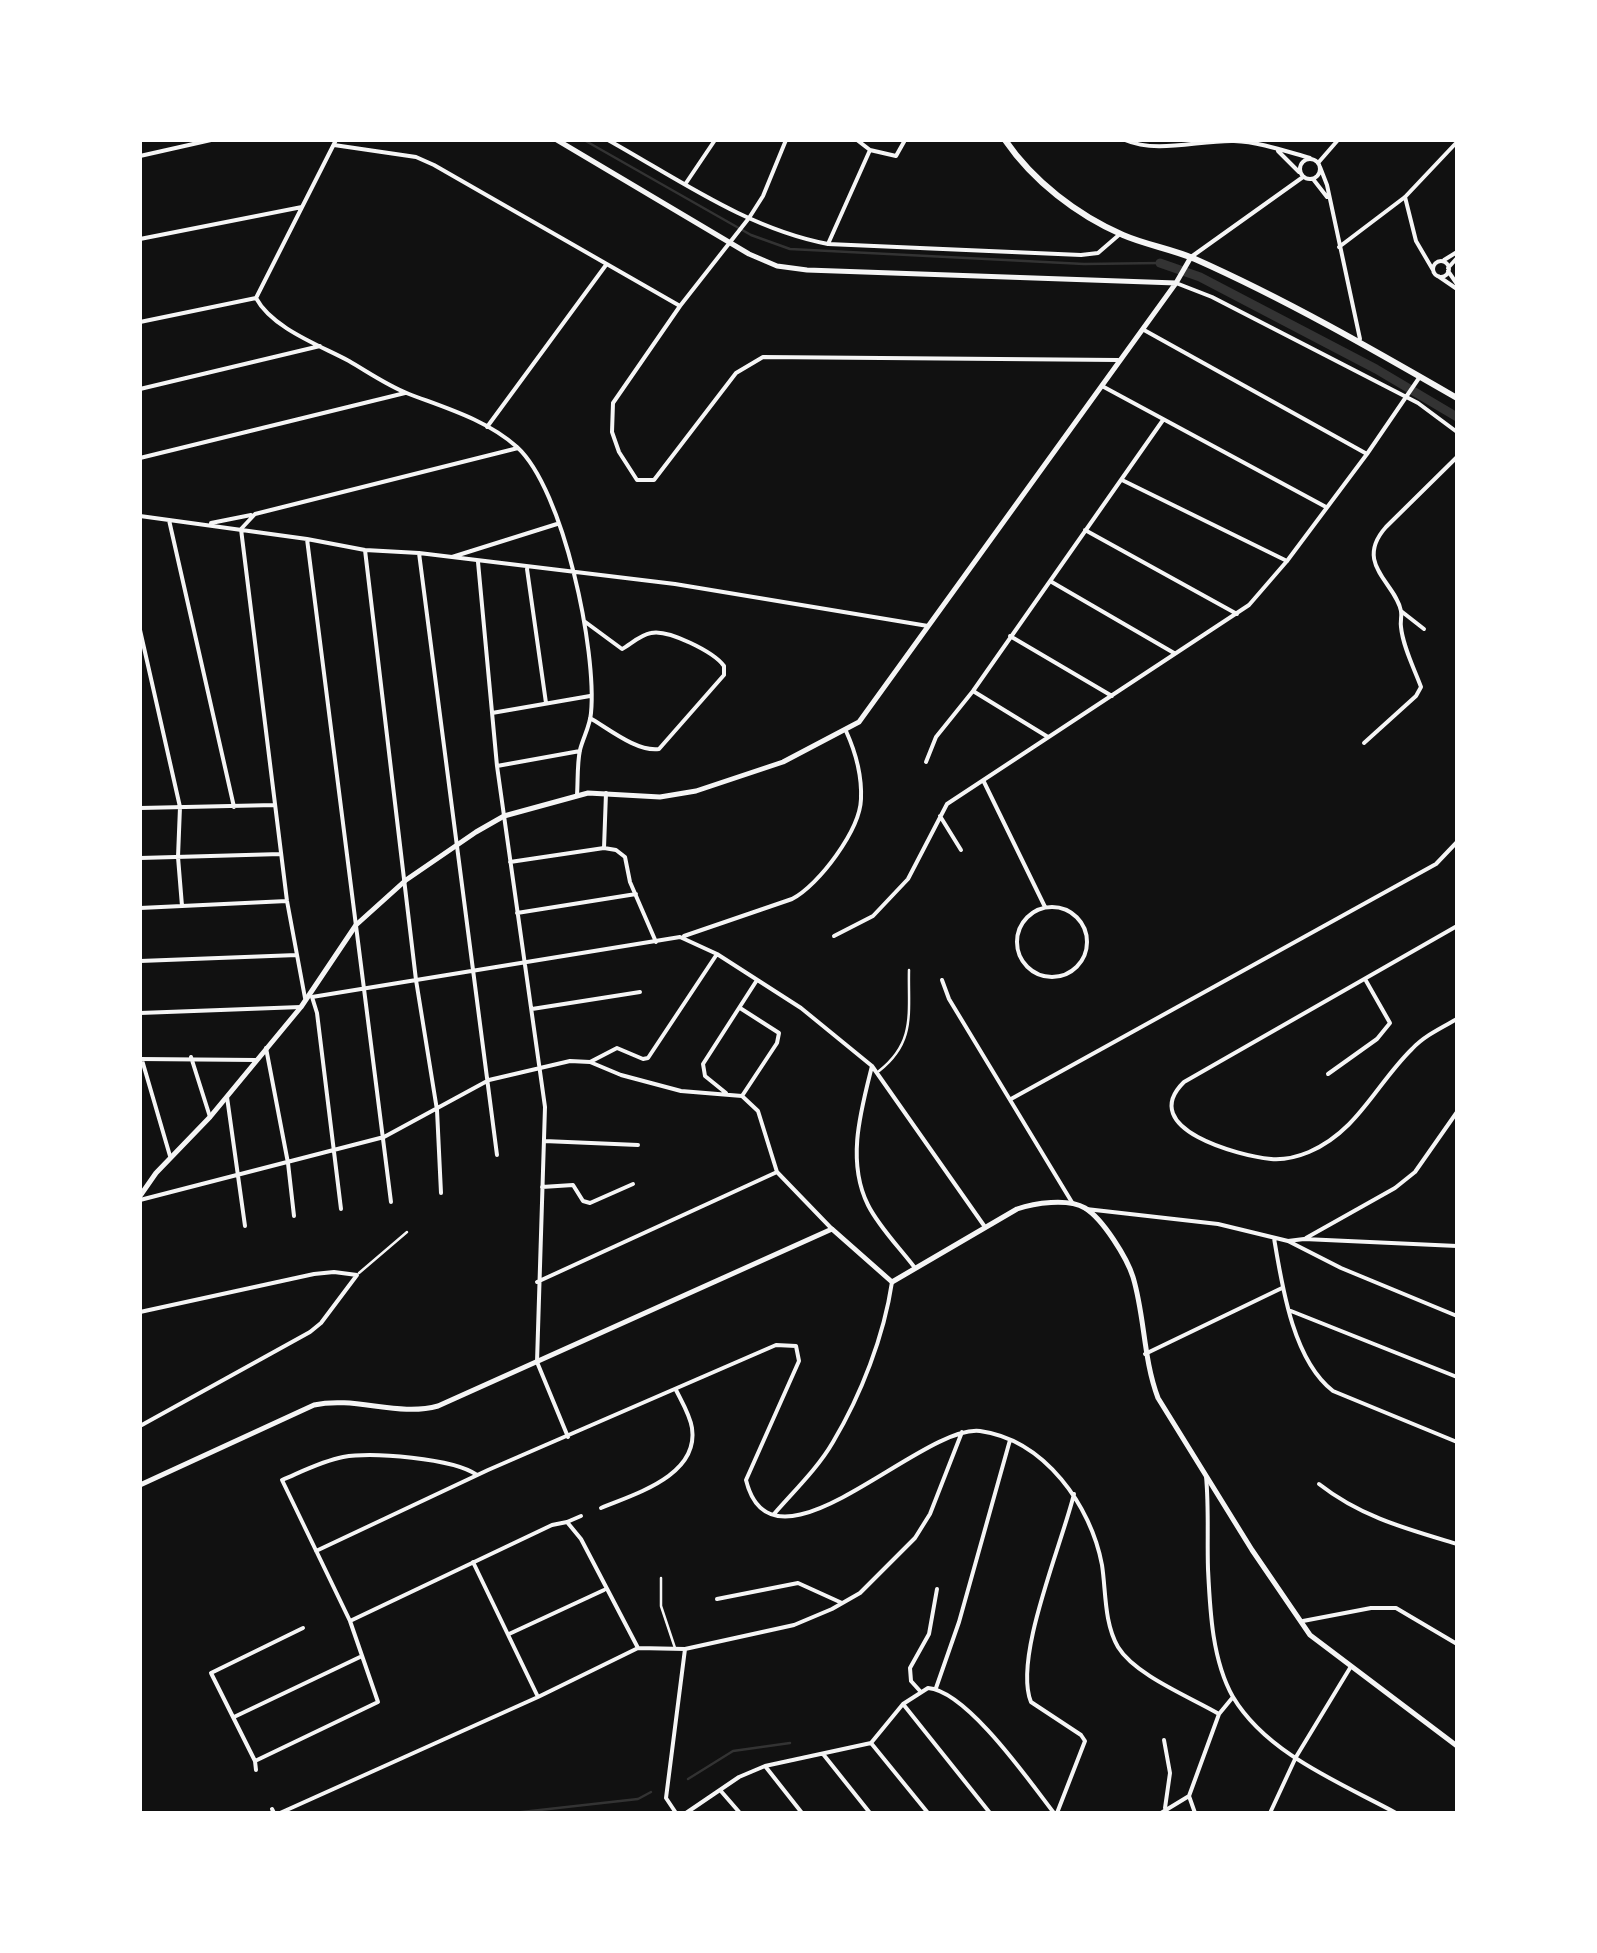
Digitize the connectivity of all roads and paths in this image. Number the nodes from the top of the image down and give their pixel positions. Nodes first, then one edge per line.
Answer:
1 (212, 140) edge
2 (557, 140) edge
3 (608, 140) edge
4 (716, 140) edge
5 (786, 140) edge
6 (857, 140) edge
7 (906, 140) edge
8 (1005, 140) edge
9 (1125, 140) edge
10 (1338, 140) edge
11 (1457, 142) edge
12 (334, 143) edge
13 (1274, 147) junction
14 (870, 150) junction
15 (140, 156) edge
16 (1310, 158) junction
17 (1319, 165) junction
18 (1301, 175) junction
19 (1313, 179) junction
20 (686, 183) junction
21 (1404, 197) junction
22 (1329, 201) junction
23 (302, 208) junction
24 (748, 220) junction
25 (1120, 234) junction
26 (140, 239) edge
27 (733, 241) junction
28 (828, 244) junction
29 (1340, 247) junction
30 (1422, 249) junction
31 (1457, 255) edge
32 (1191, 257) junction
33 (1441, 261) junction
34 (606, 266) junction
35 (1433, 270) junction
36 (1448, 270) junction
37 (1438, 276) junction
38 (1178, 280) junction
39 (1457, 286) edge
40 (256, 298) junction
41 (680, 306) junction
42 (140, 322) edge
43 (1142, 329) junction
44 (1361, 344) junction
45 (321, 346) junction
46 (1119, 360) junction
47 (1419, 377) junction
48 (1102, 386) junction
49 (140, 389) edge
50 (406, 393) junction
51 (1408, 394) junction
52 (1457, 398) edge
53 (1162, 420) junction
54 (487, 427) junction
55 (1457, 432) edge
56 (518, 448) junction
57 (1367, 454) junction
58 (140, 458) edge
59 (1457, 458) edge
60 (1122, 480) junction
61 (1326, 507) junction
62 (255, 514) junction
63 (140, 516) edge
64 (169, 520) junction
65 (204, 524) junction
66 (557, 524) junction
67 (241, 529) junction
68 (1085, 530) junction
69 (307, 539) junction
70 (365, 550) junction
71 (419, 554) junction
72 (450, 558) junction
73 (1287, 561) junction
74 (478, 562) junction
75 (527, 568) junction
76 (576, 571) junction
77 (1050, 581) junction
78 (1401, 611) junction
79 (1237, 614) junction
80 (584, 621) junction
81 (928, 626) junction
82 (1424, 629) dead end
83 (140, 630) edge
84 (1010, 636) junction
85 (1174, 654) junction
86 (973, 691) junction
87 (590, 696) junction
88 (1112, 696) junction
89 (546, 703) junction
90 (492, 713) junction
91 (590, 718) junction
92 (846, 731) junction
93 (1048, 737) junction
94 (1364, 743) dead end
95 (580, 751) junction
96 (926, 762) dead end
97 (497, 766) junction
98 (984, 782) junction
99 (606, 792) junction
100 (577, 795) junction
101 (276, 805) junction
102 (234, 806) junction
103 (180, 807) junction
104 (140, 808) edge
105 (504, 816) junction
106 (940, 816) junction
107 (1457, 842) edge
108 (458, 844) junction
109 (604, 848) junction
110 (961, 850) dead end
111 (281, 854) junction
112 (178, 857) junction
113 (140, 858) edge
114 (510, 862) junction
115 (406, 880) junction
116 (636, 894) junction
117 (288, 902) junction
118 (182, 906) junction
119 (1046, 907) junction
120 (140, 908) edge
121 (516, 913) junction
122 (356, 925) junction
123 (1457, 926) edge
124 (834, 936) dead end
125 (680, 938) junction
126 (656, 942) junction
127 (718, 954) junction
128 (296, 956) junction
129 (524, 960) junction
130 (140, 961) edge
131 (909, 970) dead end
132 (474, 971) junction
133 (1365, 978) junction
134 (758, 979) junction
135 (416, 980) junction
136 (942, 980) dead end
137 (363, 988) junction
138 (640, 992) dead end
139 (310, 996) junction
140 (301, 1007) junction
141 (739, 1008) junction
142 (532, 1009) junction
143 (140, 1013) edge
144 (1457, 1019) edge
145 (266, 1048) junction
146 (191, 1057) junction
147 (141, 1059) edge
148 (256, 1060) junction
149 (590, 1062) junction
150 (540, 1066) junction
151 (872, 1066) junction
152 (878, 1072) junction
153 (1328, 1074) dead end
154 (488, 1080) junction
155 (730, 1095) junction
156 (742, 1096) junction
157 (227, 1097) junction
158 (1010, 1099) junction
159 (437, 1110) junction
160 (1457, 1112) edge
161 (210, 1118) junction
162 (384, 1137) junction
163 (544, 1141) junction
164 (638, 1145) dead end
165 (337, 1151) junction
166 (497, 1155) dead end
167 (170, 1156) junction
168 (288, 1163) junction
169 (777, 1172) junction
170 (238, 1175) junction
171 (633, 1184) dead end
172 (542, 1187) junction
173 (442, 1193) dead end
174 (140, 1198) edge
175 (392, 1202) dead end
176 (1074, 1205) junction
177 (1086, 1209) junction
178 (342, 1210) dead end
179 (294, 1216) dead end
180 (246, 1226) dead end
181 (985, 1226) junction
182 (832, 1228) junction
183 (407, 1232) dead end
184 (1274, 1238) junction
185 (1304, 1239) junction
186 (1288, 1242) junction
187 (1457, 1246) edge
188 (916, 1270) junction
189 (357, 1275) junction
190 (537, 1282) junction
191 (892, 1282) junction
192 (1282, 1288) junction
193 (1291, 1311) junction
194 (140, 1312) edge
195 (1457, 1316) edge
196 (1145, 1354) junction
197 (537, 1362) junction
198 (1457, 1378) edge
199 (676, 1390) junction
200 (140, 1426) edge
201 (962, 1432) junction
202 (568, 1438) junction
203 (1010, 1440) junction
204 (1457, 1442) edge
205 (476, 1476) junction
206 (1206, 1476) junction
207 (1320, 1484) dead end
208 (140, 1486) edge
209 (1074, 1494) junction
210 (601, 1508) dead end
211 (774, 1514) junction
212 (581, 1516) dead end
213 (567, 1522) junction
214 (1457, 1544) edge
215 (316, 1552) junction
216 (472, 1561) junction
217 (661, 1578) dead end
218 (605, 1590) junction
219 (937, 1590) dead end
220 (717, 1599) dead end
221 (842, 1604) junction
222 (350, 1621) junction
223 (1300, 1622) junction
224 (303, 1628) dead end
225 (508, 1634) junction
226 (1457, 1644) edge
227 (638, 1648) junction
228 (684, 1649) junction
229 (675, 1650) junction
230 (360, 1657) junction
231 (1350, 1668) junction
232 (936, 1688) junction
233 (920, 1691) junction
234 (1233, 1696) junction
235 (538, 1697) junction
236 (902, 1704) junction
237 (1219, 1714) junction
238 (234, 1717) junction
239 (1164, 1740) dead end
240 (871, 1743) junction
241 (1457, 1746) edge
242 (822, 1752) junction
243 (1296, 1758) junction
244 (255, 1761) junction
245 (766, 1766) junction
246 (256, 1770) dead end
247 (720, 1790) junction
248 (1189, 1796) junction
249 (1163, 1810) edge
250 (276, 1812) edge
251 (676, 1813) edge
252 (686, 1813) edge
253 (740, 1813) edge
254 (802, 1813) edge
255 (870, 1813) edge
256 (928, 1813) edge
257 (990, 1813) edge
258 (1056, 1813) edge
259 (1195, 1813) edge
260 (1270, 1813) edge
261 (1396, 1813) edge

1 - 15 street
2 - 27 street
3 - 20 street
4 - 20 street
5 - 24 street
6 - 14 street
7 - 14 street
8 - 25 main road
9 - 13 street
10 - 17 street
11 - 21 street
12 - 23 street
12 - 34 street
13 - 16 street
13 - 18 street
14 - 28 street
16 - 17 street
16 - 18 street
17 - 19 street
17 - 22 street
18 - 19 street
18 - 32 street
19 - 22 street
20 - 24 street
21 - 29 street
21 - 30 street
22 - 29 street
23 - 26 street
23 - 40 street
24 - 27 street
24 - 28 street
25 - 28 street
25 - 32 main road
27 - 38 street
27 - 41 street
29 - 44 street
30 - 33 street
30 - 35 street
31 - 33 street
31 - 36 street
32 - 38 street
32 - 44 main road
33 - 35 street
33 - 36 street
34 - 41 street
34 - 54 street
35 - 37 street
36 - 37 street
36 - 39 street
37 - 39 street
38 - 43 street
38 - 51 street
40 - 42 street
40 - 45 street
41 - 46 street
43 - 46 street
43 - 57 street
44 - 47 main road
45 - 49 street
45 - 50 street
46 - 48 street
47 - 51 street
47 - 52 main road
48 - 53 street
48 - 81 street
50 - 54 street
50 - 58 street
51 - 55 street
51 - 57 street
53 - 60 street
53 - 61 street
54 - 56 street
56 - 62 street
56 - 66 street
57 - 61 street
59 - 78 street
60 - 68 street
60 - 73 street
61 - 73 street
62 - 65 street
62 - 67 street
63 - 64 street
64 - 65 street
64 - 102 street
65 - 67 street
66 - 72 street
66 - 76 street
67 - 69 street
67 - 101 street
68 - 77 street
68 - 79 street
69 - 70 street
69 - 122 street
70 - 71 street
70 - 115 street
71 - 72 street
71 - 108 street
72 - 74 street
73 - 79 street
74 - 75 street
74 - 90 street
75 - 76 street
75 - 89 street
76 - 80 street
76 - 81 street
77 - 84 street
77 - 85 street
78 - 82 street
78 - 94 street
79 - 85 street
80 - 87 street
80 - 91 street
81 - 92 street
83 - 103 street
84 - 86 street
84 - 88 street
85 - 88 street
86 - 93 street
86 - 96 street
87 - 89 street
87 - 91 street
88 - 93 street
89 - 90 street
90 - 97 street
91 - 95 street
92 - 99 street
92 - 125 street
93 - 98 street
95 - 97 street
95 - 100 street
97 - 105 street
98 - 106 street
98 - 119 street
99 - 100 street
99 - 109 street
100 - 105 street
101 - 102 street
101 - 111 street
102 - 103 street
103 - 104 street
103 - 112 street
105 - 108 street
105 - 114 street
106 - 110 street
106 - 124 street
107 - 158 street
108 - 115 street
108 - 132 street
109 - 114 street
109 - 116 street
111 - 112 street
111 - 117 street
112 - 113 street
112 - 118 street
114 - 121 street
115 - 122 street
115 - 135 street
116 - 121 street
116 - 126 street
117 - 118 street
117 - 128 street
118 - 120 street
119 - 119 street
121 - 129 street
122 - 137 street
122 - 139 street
123 - 133 street
125 - 126 street
125 - 127 street
126 - 129 street
127 - 134 street
127 - 149 street
128 - 130 street
128 - 139 street
129 - 132 street
129 - 142 street
131 - 152 lane
132 - 135 street
132 - 154 street
133 - 144 street
133 - 153 street
134 - 141 street
134 - 151 street
135 - 137 street
135 - 159 street
136 - 158 street
137 - 139 street
137 - 162 street
138 - 142 street
139 - 140 street
139 - 165 street
140 - 143 street
140 - 145 street
141 - 155 street
141 - 156 street
142 - 150 street
145 - 148 street
145 - 168 street
146 - 147 street
146 - 148 street
146 - 161 street
147 - 167 street
148 - 157 street
149 - 150 street
149 - 155 street
150 - 154 street
150 - 163 street
151 - 152 street
151 - 188 street
152 - 181 street
154 - 159 street
154 - 166 street
155 - 156 street
156 - 169 street
157 - 161 street
157 - 170 street
158 - 176 street
159 - 162 street
159 - 173 street
160 - 185 street
161 - 167 street
162 - 165 street
162 - 175 street
163 - 164 street
163 - 172 street
165 - 168 street
165 - 178 street
167 - 174 street
168 - 170 street
168 - 179 street
169 - 182 street
169 - 190 street
170 - 174 street
170 - 180 street
171 - 172 street
172 - 190 street
176 - 177 street
176 - 181 street
177 - 184 street
177 - 196 street
181 - 188 street
182 - 191 street
182 - 197 street
183 - 189 lane
184 - 186 street
184 - 192 street
185 - 186 street
185 - 187 street
186 - 195 street
188 - 191 street
189 - 194 street
189 - 200 street
190 - 197 street
191 - 211 street
192 - 193 street
192 - 196 street
193 - 198 street
193 - 204 street
196 - 206 street
197 - 202 street
197 - 208 street
199 - 202 street
199 - 210 street
199 - 211 street
201 - 203 street
201 - 211 street
201 - 221 street
202 - 205 street
203 - 209 street
203 - 232 street
205 - 215 street
205 - 215 street
206 - 223 street
206 - 234 street
207 - 214 street
209 - 237 street
209 - 258 street
212 - 213 street
213 - 216 street
213 - 218 street
215 - 222 street
216 - 222 street
216 - 225 street
217 - 229 lane
218 - 225 street
218 - 227 street
219 - 233 street
220 - 221 street
221 - 228 street
222 - 230 street
223 - 226 street
223 - 231 street
224 - 238 street
225 - 235 street
227 - 229 street
227 - 235 street
228 - 229 street
228 - 251 street
230 - 238 street
230 - 244 street
231 - 241 street
231 - 243 street
232 - 233 street
232 - 258 street
233 - 236 street
234 - 237 street
234 - 243 street
235 - 250 street
236 - 240 street
236 - 257 street
237 - 248 street
238 - 244 street
239 - 249 street
240 - 242 street
240 - 256 street
242 - 245 street
242 - 255 street
243 - 260 street
243 - 261 street
244 - 246 street
245 - 247 street
245 - 254 street
247 - 252 street
247 - 253 street
248 - 249 street
248 - 259 street

